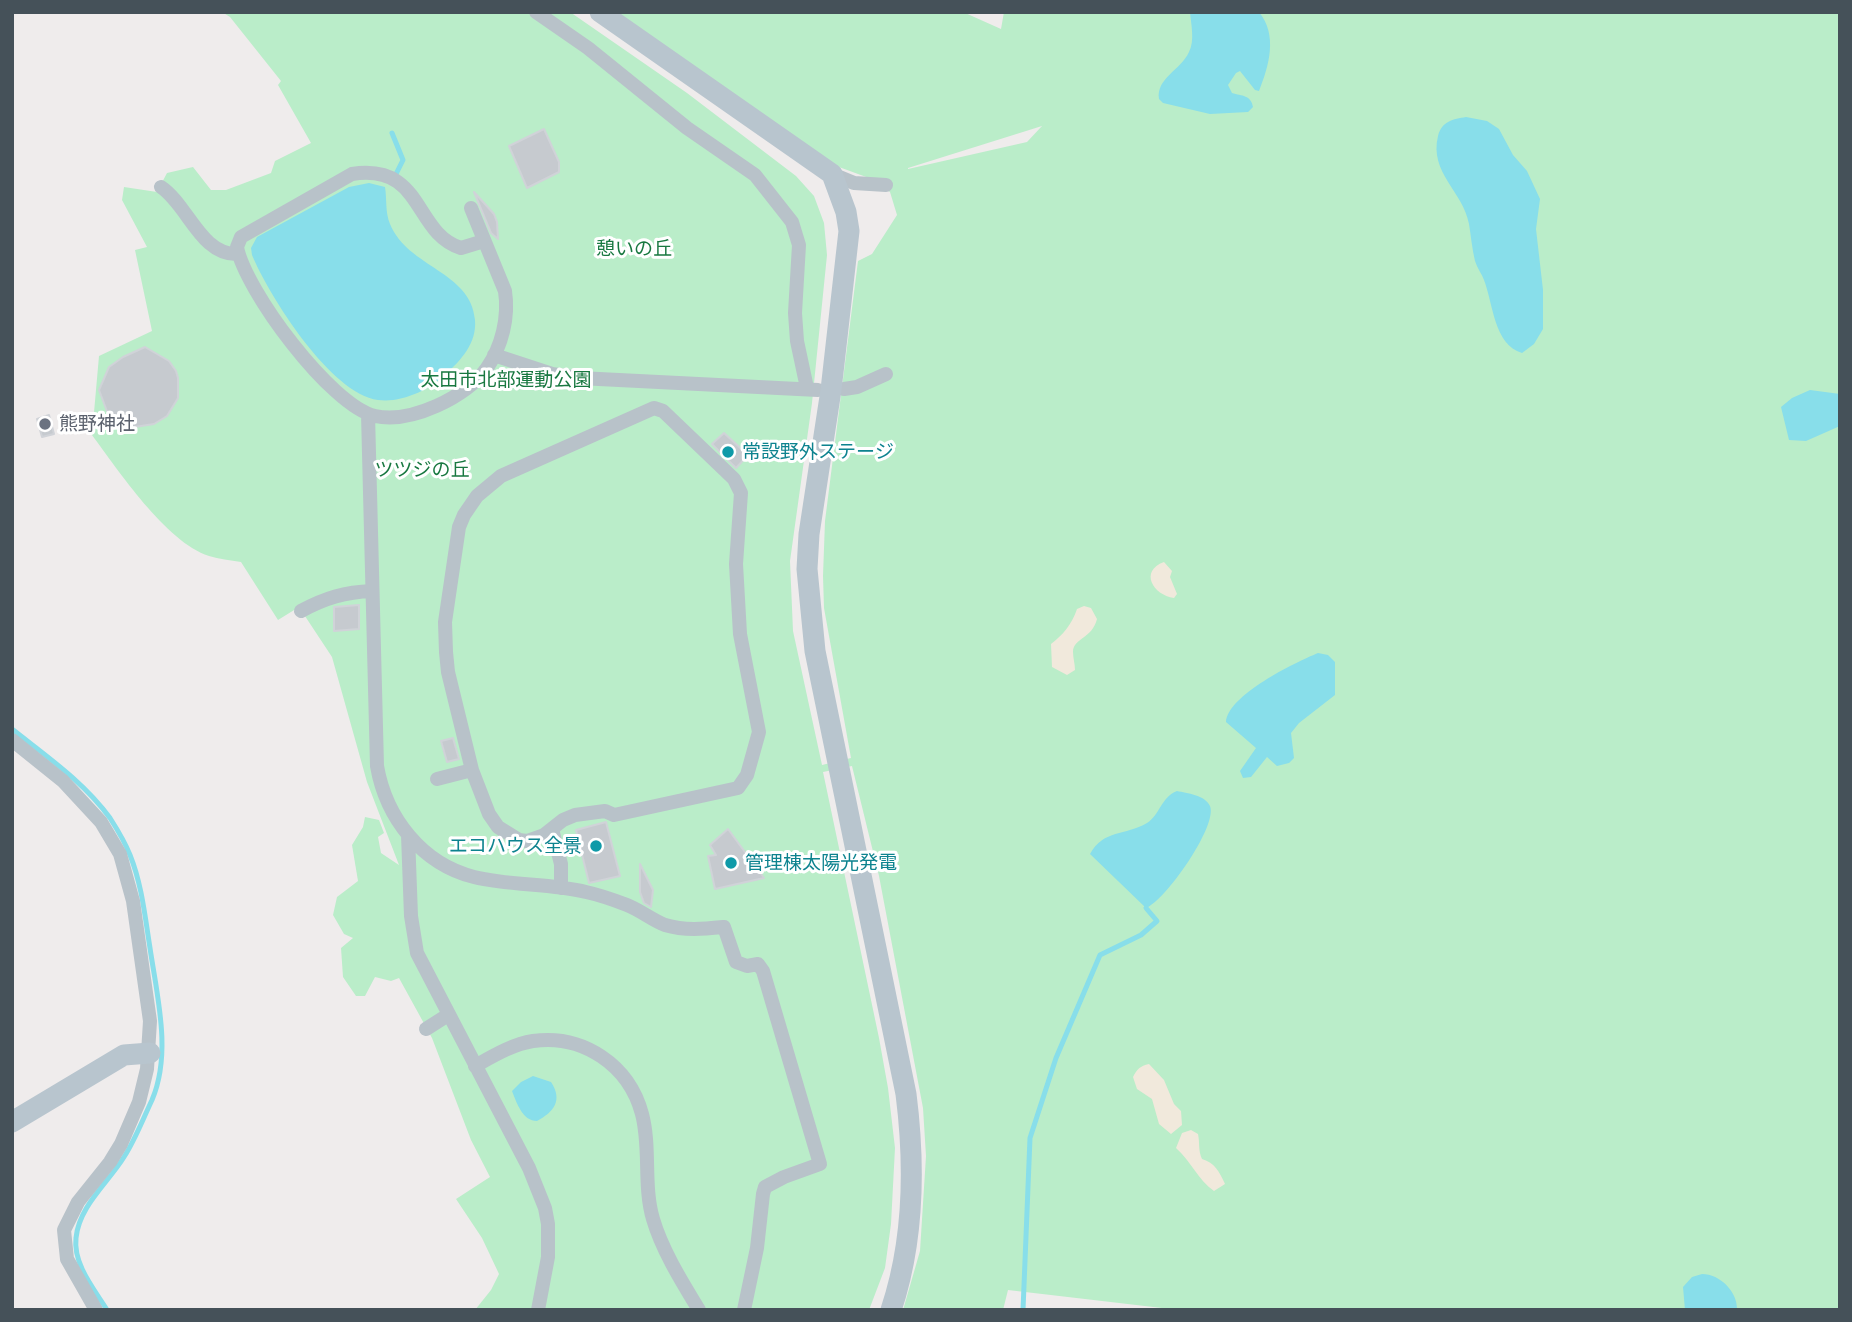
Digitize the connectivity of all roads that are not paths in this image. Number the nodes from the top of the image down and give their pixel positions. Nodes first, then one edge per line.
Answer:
1 (536, 12) edge
2 (600, 12) edge
3 (832, 174) junction
4 (886, 185) dead end
5 (161, 187) dead end
6 (471, 208) dead end
7 (484, 241) junction
8 (238, 254) junction
9 (494, 355) junction
10 (886, 374) dead end
11 (844, 389) dead end
12 (368, 414) junction
13 (372, 591) junction
14 (301, 611) dead end
15 (12, 740) edge
16 (472, 769) junction
17 (437, 779) dead end
18 (552, 829) junction
19 (408, 835) junction
20 (561, 888) junction
21 (448, 1015) junction
22 (426, 1029) dead end
23 (150, 1053) junction
24 (475, 1066) junction
25 (12, 1122) edge
26 (96, 1310) edge
27 (538, 1310) edge
28 (699, 1310) edge
29 (744, 1310) edge
30 (891, 1310) edge

1 - 9 street
2 - 3 street
3 - 4 street
3 - 30 street
5 - 8 street
6 - 7 street
7 - 8 street
7 - 9 street
8 - 12 street
9 - 12 street
10 - 11 street
12 - 13 street
13 - 14 street
13 - 19 street
15 - 23 street
16 - 17 street
16 - 18 street
16 - 18 street
18 - 20 street
19 - 20 street
19 - 21 street
20 - 29 street
21 - 22 street
21 - 24 street
23 - 25 street
23 - 26 street
24 - 27 street
24 - 28 street

